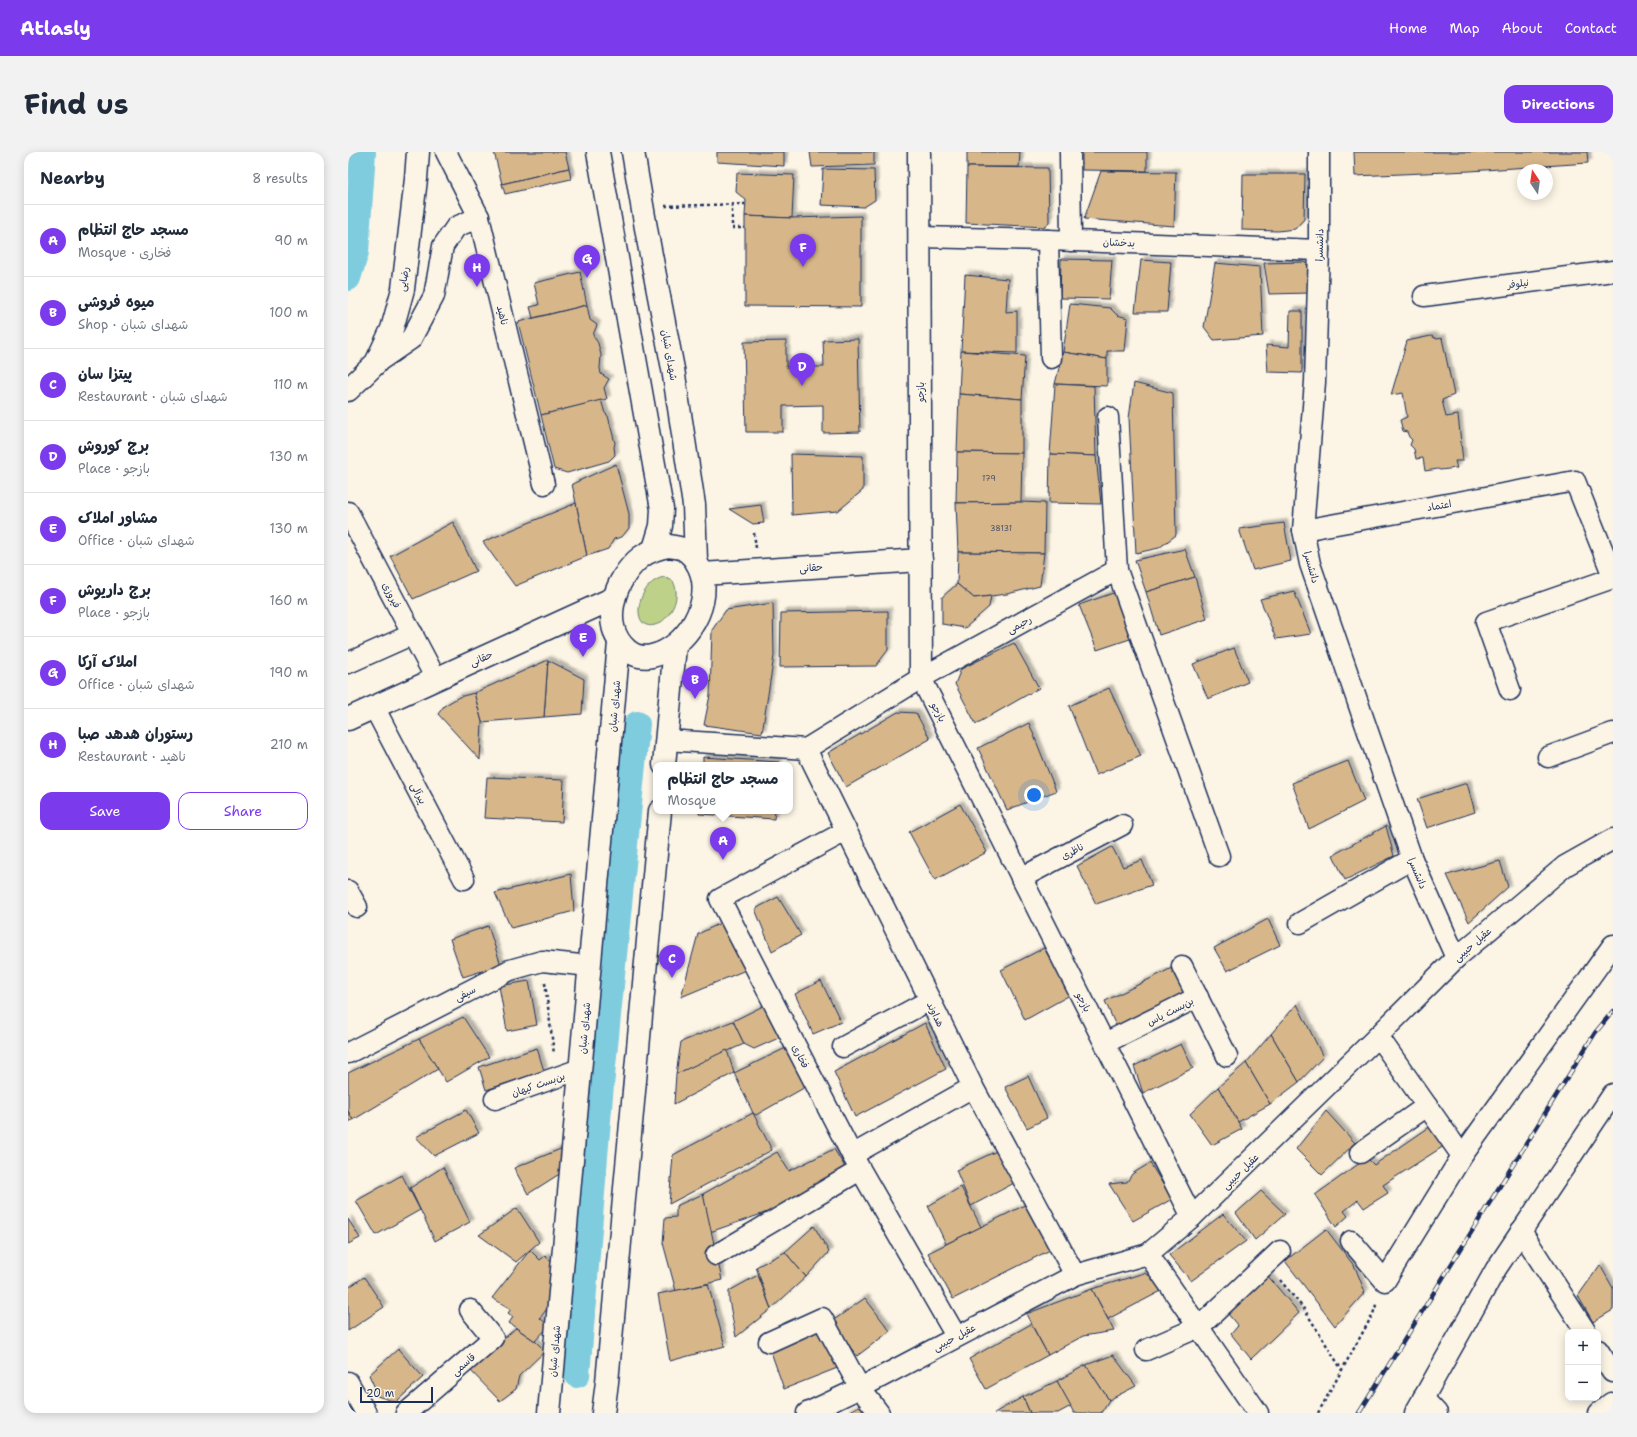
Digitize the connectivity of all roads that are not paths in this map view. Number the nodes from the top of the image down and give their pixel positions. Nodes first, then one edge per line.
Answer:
1 (418, 152) edge
2 (446, 152) edge
3 (598, 152) edge
4 (633, 152) edge
5 (920, 152) edge
6 (1070, 152) edge
7 (1319, 152) edge
8 (479, 217) junction
9 (920, 237) junction
10 (1048, 240) junction
11 (1071, 241) junction
12 (1319, 250) junction
13 (1613, 271) edge
14 (1424, 296) dead end
15 (1052, 358) dead end
16 (376, 363) junction
17 (348, 390) edge
18 (1108, 416) dead end
19 (544, 484) dead end
20 (348, 512) edge
21 (1303, 530) junction
22 (654, 549) junction
23 (921, 560) junction
24 (699, 567) junction
25 (1117, 570) junction
26 (1613, 577) edge
27 (614, 598) junction
28 (413, 634) junction
29 (619, 644) junction
30 (675, 646) junction
31 (348, 663) edge
32 (921, 678) junction
33 (436, 679) junction
34 (1510, 690) dead end
35 (374, 707) junction
36 (348, 718) edge
37 (1613, 733) edge
38 (666, 740) junction
39 (806, 749) junction
40 (1548, 757) dead end
41 (664, 762) edge
42 (660, 814) edge
43 (1122, 825) dead end
44 (846, 831) junction
45 (1613, 839) edge
46 (1219, 856) dead end
47 (1412, 859) junction
48 (1021, 878) junction
49 (464, 879) dead end
50 (1300, 923) dead end
51 (1613, 945) edge
52 (1456, 958) junction
53 (590, 966) junction
54 (1182, 966) dead end
55 (1198, 997) junction
56 (930, 1000) junction
57 (1378, 1036) junction
58 (1105, 1043) junction
59 (843, 1047) dead end
60 (348, 1053) edge
61 (1228, 1056) dead end
62 (580, 1069) junction
63 (973, 1087) junction
64 (1613, 1094) edge
65 (495, 1099) dead end
66 (1427, 1106) junction
67 (1360, 1153) dead end
68 (1462, 1156) junction
69 (856, 1163) junction
70 (1192, 1217) junction
71 (1521, 1231) junction
72 (1351, 1241) dead end
73 (1148, 1254) junction
74 (716, 1255) dead end
75 (1273, 1257) road end
76 (1075, 1275) junction
77 (470, 1310) dead end
78 (1199, 1327) junction
79 (1584, 1329) edge
80 (956, 1336) junction
81 (769, 1342) dead end
82 (1146, 1350) dead end
83 (1601, 1355) edge
84 (1612, 1372) dead end
85 (348, 1382) edge
86 (860, 1388) junction
87 (1419, 1406) edge
88 (366, 1413) edge
89 (406, 1413) edge
90 (549, 1413) edge
91 (603, 1413) edge
92 (807, 1413) edge
93 (879, 1413) edge
94 (1258, 1413) edge
95 (1437, 1413) edge

1 - 16 street, رضایی
2 - 8 street, ناهید
3 - 22 street
4 - 24 street, شهدای شبان
5 - 9 street, بازجو
6 - 11 street
7 - 12 street, دانشسرا
8 - 16 street
8 - 19 street, ناهید
9 - 10 street, بدخشان
9 - 23 street, بازجو
10 - 11 street, بدخشان
10 - 15 street
11 - 12 street, بدخشان
12 - 21 street, دانشسرا
13 - 14 street, نیلوفر
16 - 17 street, رضایی
18 - 25 street
20 - 28 street, فیروزی
21 - 26 street, اعتماد
21 - 47 street, دانشسرا
22 - 24 street
22 - 27 street
23 - 24 street, حقانی
23 - 32 street, بازجو
24 - 30 street
25 - 32 street, رحیمی
25 - 46 street
26 - 34 street
27 - 29 street
27 - 33 street, حقانی
28 - 31 street
28 - 33 street, فیروزی
29 - 30 street
29 - 53 street, شهدای شبان
30 - 38 street
32 - 39 street, رحیمی
32 - 48 street, بازجو
33 - 35 street, حقانی
35 - 36 street, حقانی
35 - 49 street, پیرآلی
37 - 40 street
38 - 39 street
38 - 41 street
39 - 44 street, هداوند
42 - 91 street
43 - 48 street, ناظری
44 - 56 street, هداوند
44 - 69 street, فخاری
45 - 52 street, عقیل حبیبی
47 - 50 street
47 - 52 street, دانشسرا
48 - 58 street, بازجو
51 - 68 street
52 - 57 street, عقیل حبیبی
53 - 60 street, سیفی
53 - 62 street, شهدای شبان
54 - 55 street
55 - 58 street, بن‌بست یاس
55 - 61 street, بن‌بست یاس
56 - 59 street
56 - 63 street, هداوند
57 - 66 street
57 - 70 street, عقیل حبیبی
58 - 70 street, بازجو
62 - 65 street, بن‌بست کیهان
62 - 90 street, شهدای شبان
63 - 69 street
63 - 76 street, هداوند
64 - 71 street
66 - 67 street
66 - 68 street
68 - 72 street
69 - 74 street
69 - 80 street, فخاری
70 - 73 street, عقیل حبیبی
71 - 79 street
71 - 87 street
73 - 76 street, عقیل حبیبی
73 - 78 street
75 - 78 street
76 - 80 street, عقیل حبیبی
77 - 89 street, قاسمی
78 - 82 street
78 - 94 street
80 - 86 street, عقیل حبیبی
81 - 86 street
83 - 84 street
85 - 88 street
86 - 92 street, عقیل حبیبی
86 - 93 street
87 - 95 street

